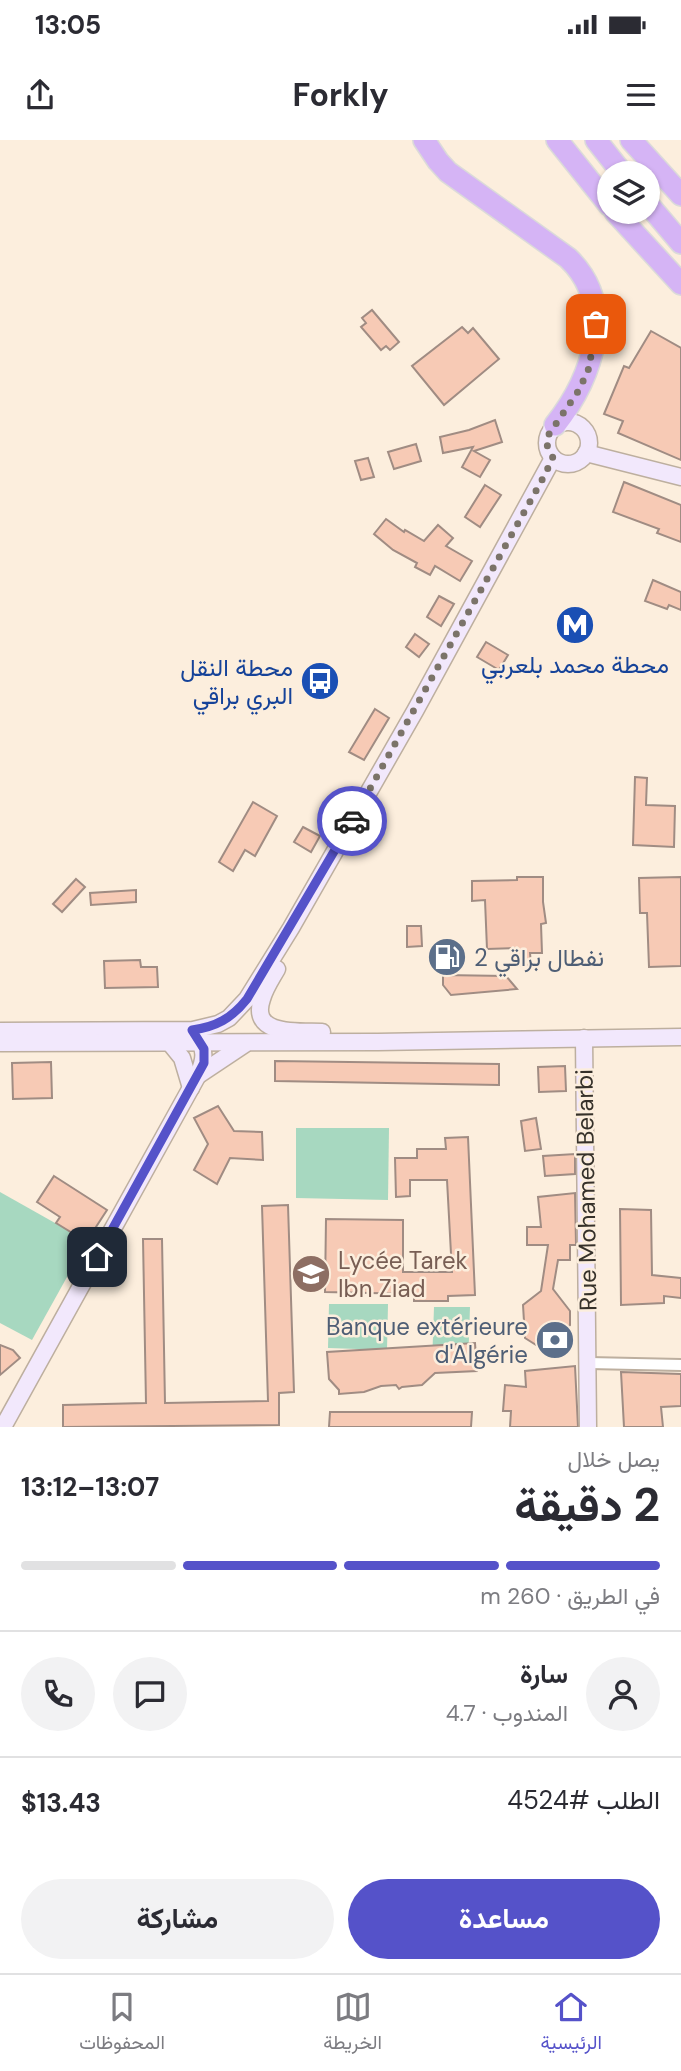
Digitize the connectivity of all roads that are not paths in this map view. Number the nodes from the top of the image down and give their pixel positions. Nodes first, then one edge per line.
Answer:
1 (424, 140) edge
2 (557, 140) edge
3 (596, 140) edge
4 (631, 140) edge
5 (613, 161) edge
6 (597, 190) edge
7 (681, 195) edge
8 (660, 218) edge
9 (626, 224) edge
10 (681, 243) edge
11 (681, 284) edge
12 (555, 425) junction
13 (586, 453) junction
14 (553, 458) junction
15 (681, 477) edge
16 (291, 928) junction
17 (0, 1031) edge
18 (197, 1036) junction
19 (681, 1037) edge
20 (584, 1038) junction
21 (169, 1042) junction
22 (249, 1042) junction
23 (350, 1042) junction
24 (0, 1043) edge
25 (194, 1082) junction
26 (589, 1363) junction
27 (681, 1365) edge
28 (3, 1427) edge
29 (589, 1427) edge

1 - 12 highway
2 - 6 highway
3 - 5 highway
4 - 7 highway
8 - 10 highway
9 - 11 highway
12 - 13 main road
12 - 14 main road
13 - 14 main road
13 - 15 main road
14 - 16 main road
16 - 18 main road
16 - 23 main road
17 - 18 main road
18 - 21 main road
18 - 22 main road
18 - 25 main road
19 - 20 main road
20 - 23 main road
20 - 26 main road, Rue Mohamed Belarbi
21 - 24 main road
21 - 25 main road
22 - 23 main road
22 - 25 main road
25 - 28 main road
26 - 27 street
26 - 29 main road, Rue Mohamed Belarbi

